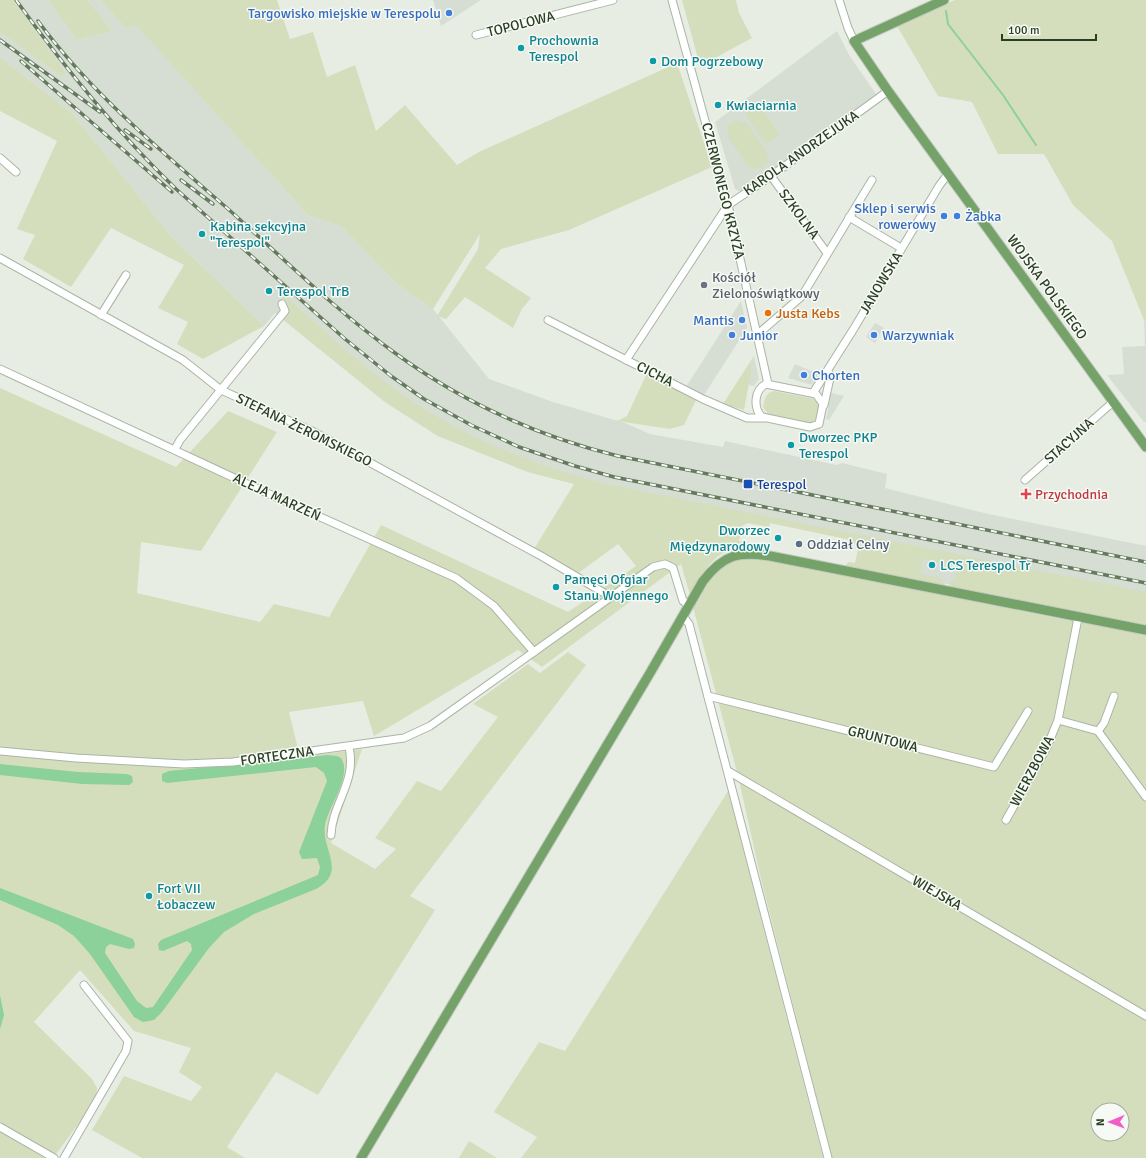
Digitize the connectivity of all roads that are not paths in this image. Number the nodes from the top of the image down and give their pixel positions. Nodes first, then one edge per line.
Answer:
1 (613, 0) edge
2 (672, 0) edge
3 (839, 0) edge
4 (944, 0) edge
5 (476, 35) dead end
6 (854, 41) junction
7 (888, 91) junction
8 (0, 158) edge
9 (16, 172) dead end
10 (948, 174) junction
11 (771, 176) junction
12 (872, 180) dead end
13 (728, 205) junction
14 (849, 217) junction
15 (902, 248) junction
16 (827, 253) junction
17 (0, 258) edge
18 (126, 275) dead end
19 (282, 304) dead end
20 (101, 315) junction
21 (548, 320) dead end
22 (758, 334) junction
23 (626, 360) junction
24 (0, 369) edge
25 (828, 371) junction
26 (768, 384) junction
27 (221, 390) junction
28 (813, 393) junction
29 (1114, 402) junction
30 (824, 408) junction
31 (764, 418) junction
32 (1146, 448) edge
33 (175, 449) junction
34 (1025, 480) dead end
35 (611, 597) junction
36 (691, 604) junction
37 (683, 616) junction
38 (1078, 618) junction
39 (1146, 630) edge
40 (531, 655) junction
41 (708, 696) junction
42 (1114, 696) dead end
43 (1028, 711) dead end
44 (1058, 720) junction
45 (1098, 731) junction
46 (349, 747) junction
47 (0, 751) edge
48 (728, 771) junction
49 (1146, 797) edge
50 (1006, 820) dead end
51 (331, 835) dead end
52 (84, 985) dead end
53 (1146, 1016) edge
54 (0, 1127) edge
55 (54, 1158) edge
56 (64, 1158) edge
57 (361, 1158) edge
58 (828, 1158) edge

1 - 5 street, TOPOLOWA
2 - 13 street, CZERWONEGO KRZYŻA
3 - 6 street, WOJSKA POLSKIEGO
4 - 6 main road
6 - 7 main road, WOJSKA POLSKIEGO
7 - 10 main road, WOJSKA POLSKIEGO
7 - 11 street, KAROLA ANDRZEJUKA
8 - 9 street
10 - 15 street, JANOWSKA
10 - 29 main road, WOJSKA POLSKIEGO
11 - 13 street, KAROLA ANDRZEJUKA
11 - 16 street, SZKOLNA
12 - 14 street
13 - 22 street, CZERWONEGO KRZYŻA
13 - 23 street, KAROLA ANDRZEJUKA
14 - 15 street
14 - 16 street
15 - 25 street, JANOWSKA
16 - 22 street
17 - 20 street, STEFANA ŻEROMSKIEGO
18 - 20 street
19 - 27 street
20 - 27 street, STEFANA ŻEROMSKIEGO
21 - 23 street, CICHA
22 - 26 street, CZERWONEGO KRZYŻA
23 - 31 street, CICHA
24 - 33 street, ALEJA MARZEŃ
25 - 28 street, JANOWSKA
25 - 30 street, CICHA
26 - 28 street
26 - 31 street
27 - 33 street
27 - 35 street, STEFANA ŻEROMSKIEGO
28 - 30 street
29 - 32 main road, WOJSKA POLSKIEGO
29 - 34 street, STACYJNA
30 - 31 street, CICHA
33 - 40 street, ALEJA MARZEŃ
35 - 36 street, FORTECZNA
35 - 40 street, FORTECZNA
36 - 37 main road
36 - 38 main road
37 - 41 street
37 - 57 main road
38 - 39 main road
38 - 44 street, WIERZBOWA
40 - 46 street, FORTECZNA
41 - 43 street, GRUNTOWA
41 - 48 street
42 - 45 street
44 - 45 street, WIERZBOWA
44 - 50 street, WIERZBOWA
45 - 49 street
46 - 47 street, FORTECZNA
46 - 51 street
48 - 53 street, WIEJSKA
48 - 58 street
52 - 56 street
54 - 55 street

